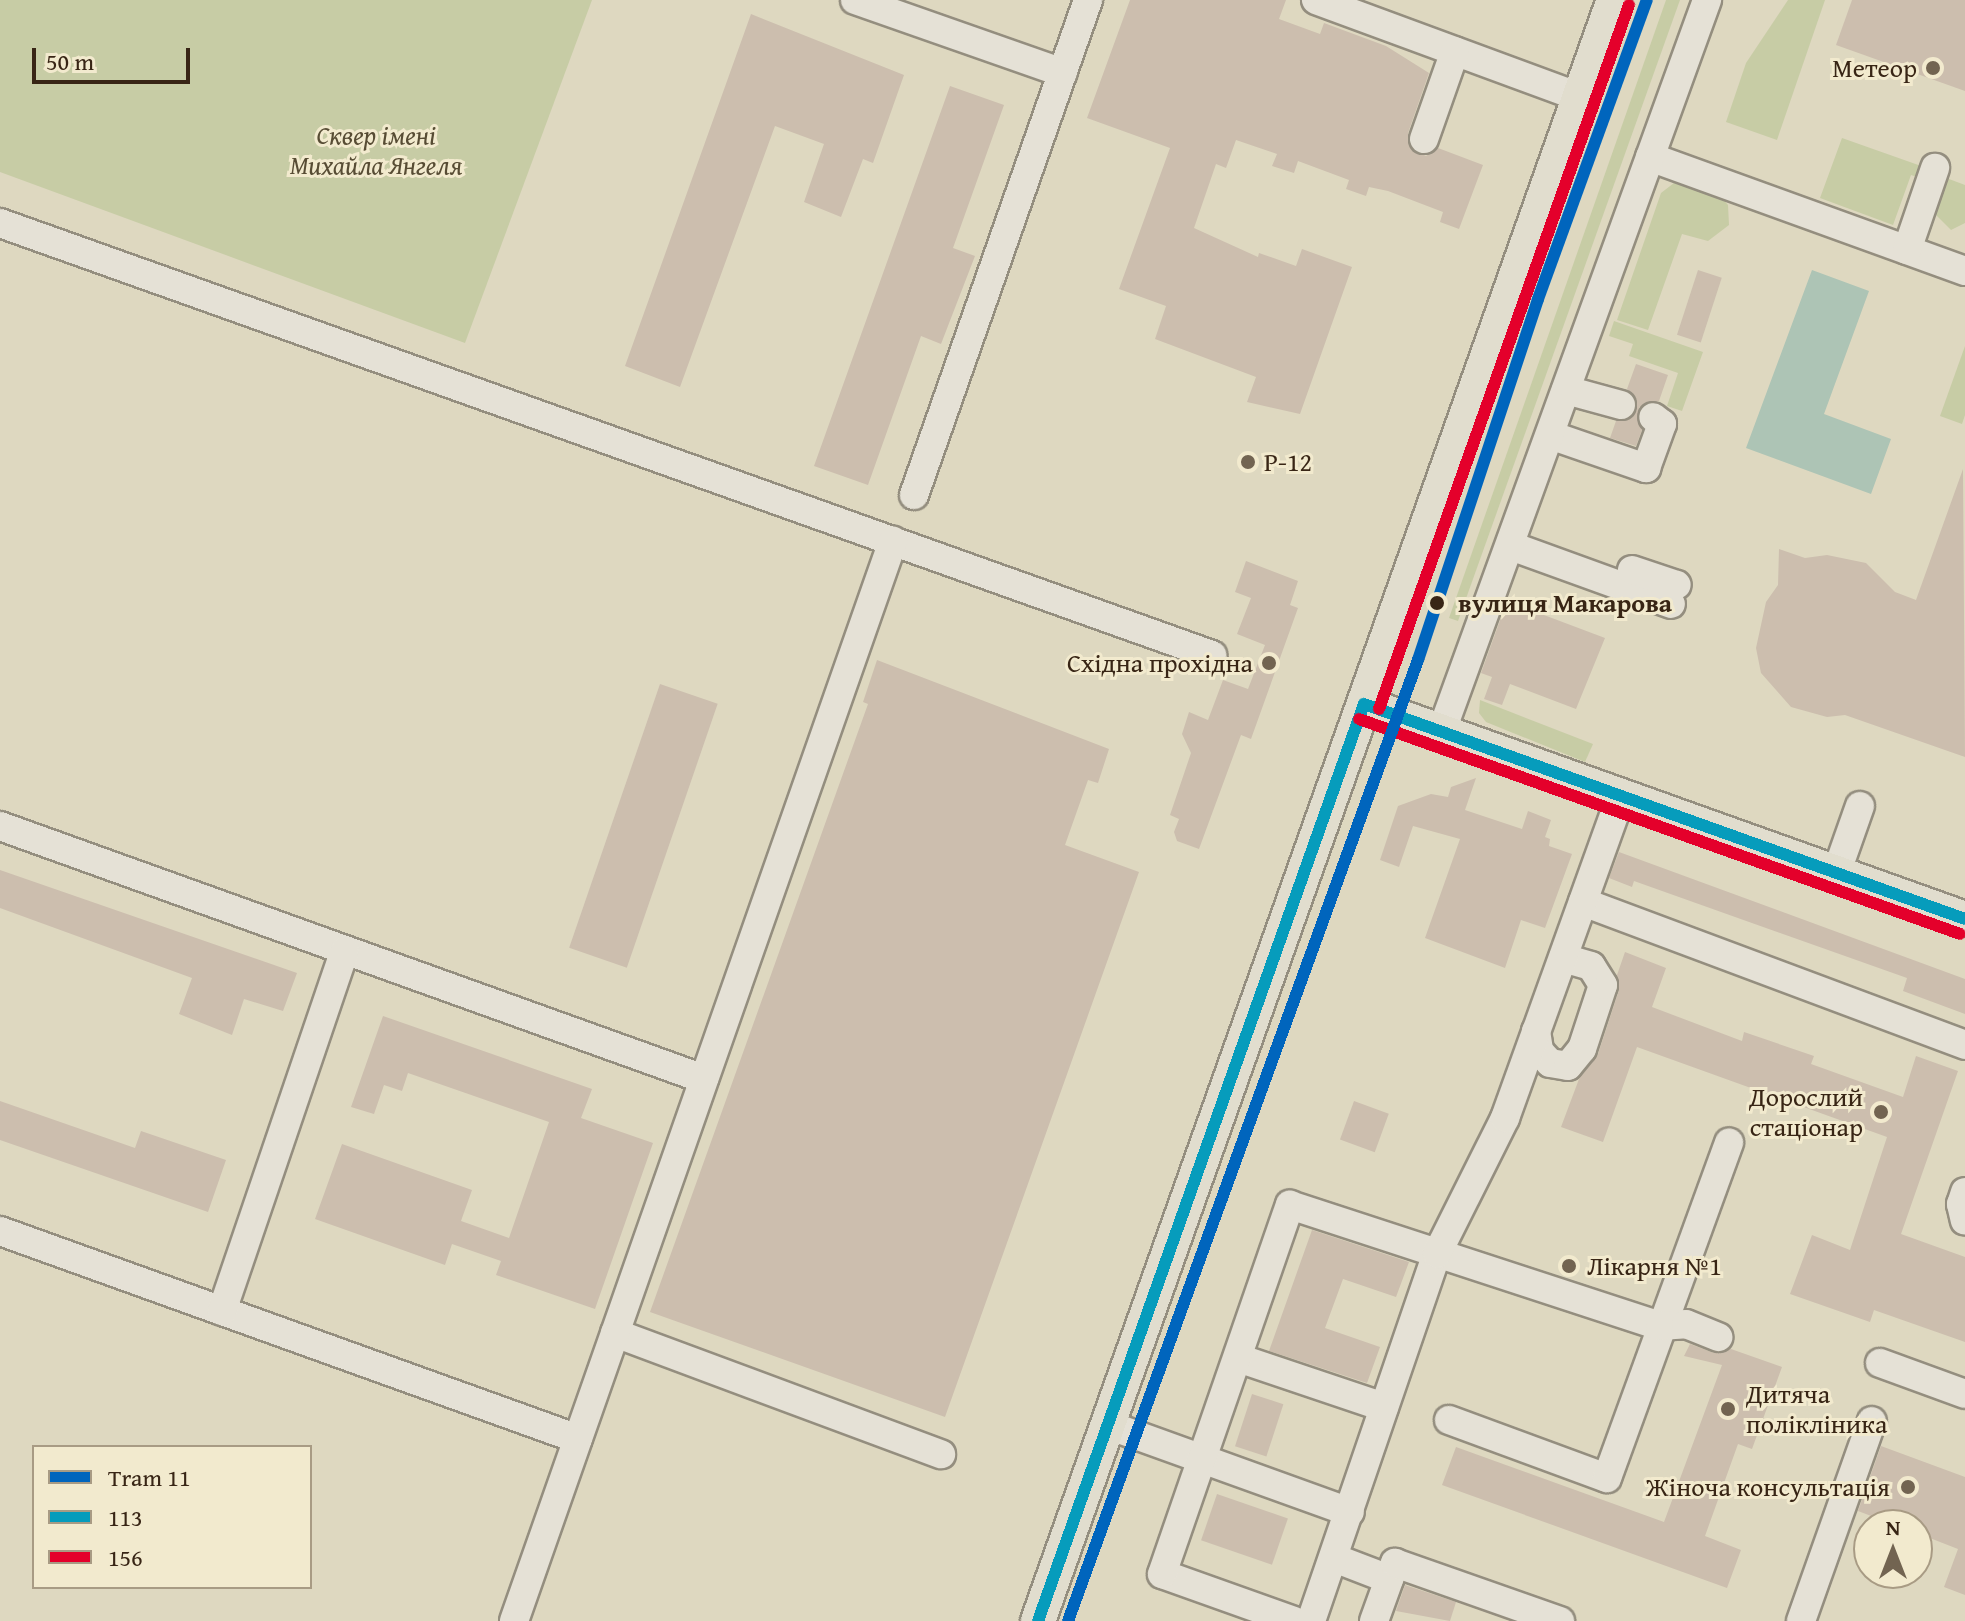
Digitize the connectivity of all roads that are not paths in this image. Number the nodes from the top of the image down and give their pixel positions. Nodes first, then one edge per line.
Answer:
1 (855, 0) edge
2 (1088, 0) edge
3 (1316, 0) edge
4 (1614, 0) edge
5 (1707, 0) edge
6 (1455, 51) junction
7 (1063, 73) junction
8 (1580, 97) junction
9 (1424, 139) dead end
10 (1650, 157) junction
11 (1935, 168) dead end
12 (2, 228) edge
13 (1907, 250) junction
14 (1965, 271) edge
15 (1566, 390) junction
16 (1621, 405) dead end
17 (1653, 417) dead end
18 (1550, 435) junction
19 (914, 495) dead end
20 (1514, 537) junction
21 (893, 541) junction
22 (1674, 595) dead end
23 (1212, 655) dead end
24 (1364, 704) junction
25 (1441, 733) junction
26 (1620, 798) junction
27 (1860, 806) dead end
28 (0, 826) edge
29 (1836, 874) junction
30 (1583, 902) junction
31 (1965, 919) edge
32 (345, 950) junction
33 (1563, 958) junction
34 (1536, 1031) junction
35 (1965, 1045) edge
36 (704, 1079) junction
37 (1729, 1142) dead end
38 (1965, 1192) edge
39 (1965, 1221) edge
40 (0, 1231) edge
41 (1437, 1254) junction
42 (222, 1311) junction
43 (1660, 1326) junction
44 (615, 1333) junction
45 (1719, 1337) dead end
46 (1238, 1358) junction
47 (1880, 1363) dead end
48 (1965, 1394) edge
49 (1384, 1407) junction
50 (1449, 1420) dead end
51 (1872, 1421) dead end
52 (1108, 1425) junction
53 (578, 1439) junction
54 (941, 1454) dead end
55 (1202, 1459) junction
56 (1350, 1512) junction
57 (1334, 1558) junction
58 (1389, 1579) junction
59 (514, 1621) edge
60 (1038, 1621) edge
61 (1294, 1621) edge
62 (1311, 1621) edge
63 (1374, 1621) edge
64 (1560, 1621) edge
65 (1801, 1621) edge

1 - 7 lane
2 - 7 lane
3 - 6 lane
4 - 8 main road
5 - 10 lane
6 - 8 lane
6 - 9 lane
7 - 19 lane
8 - 24 main road
10 - 13 lane
10 - 15 lane
11 - 13 lane
12 - 21 lane
13 - 14 lane
15 - 16 lane
15 - 18 lane
17 - 18 lane
18 - 20 lane
20 - 22 lane
20 - 25 lane
21 - 23 lane
21 - 36 lane
24 - 25 main road
24 - 52 main road
25 - 26 main road
26 - 29 main road
26 - 30 lane
27 - 29 lane
28 - 32 lane
29 - 31 main road
30 - 33 lane
30 - 35 lane
32 - 36 lane
32 - 42 lane
33 - 34 lane
33 - 34 lane
34 - 41 lane
36 - 44 lane
37 - 43 lane
38 - 39 lane
40 - 42 lane
41 - 43 lane
41 - 46 lane
41 - 49 lane
42 - 53 lane
43 - 45 lane
43 - 50 lane
44 - 53 lane
44 - 54 lane
46 - 49 lane
46 - 55 lane
47 - 48 lane
49 - 56 lane
51 - 65 lane
52 - 55 lane
52 - 60 main road
53 - 59 lane
55 - 56 lane
55 - 61 lane
56 - 57 lane
57 - 58 lane
57 - 62 lane
58 - 63 lane
58 - 64 lane

